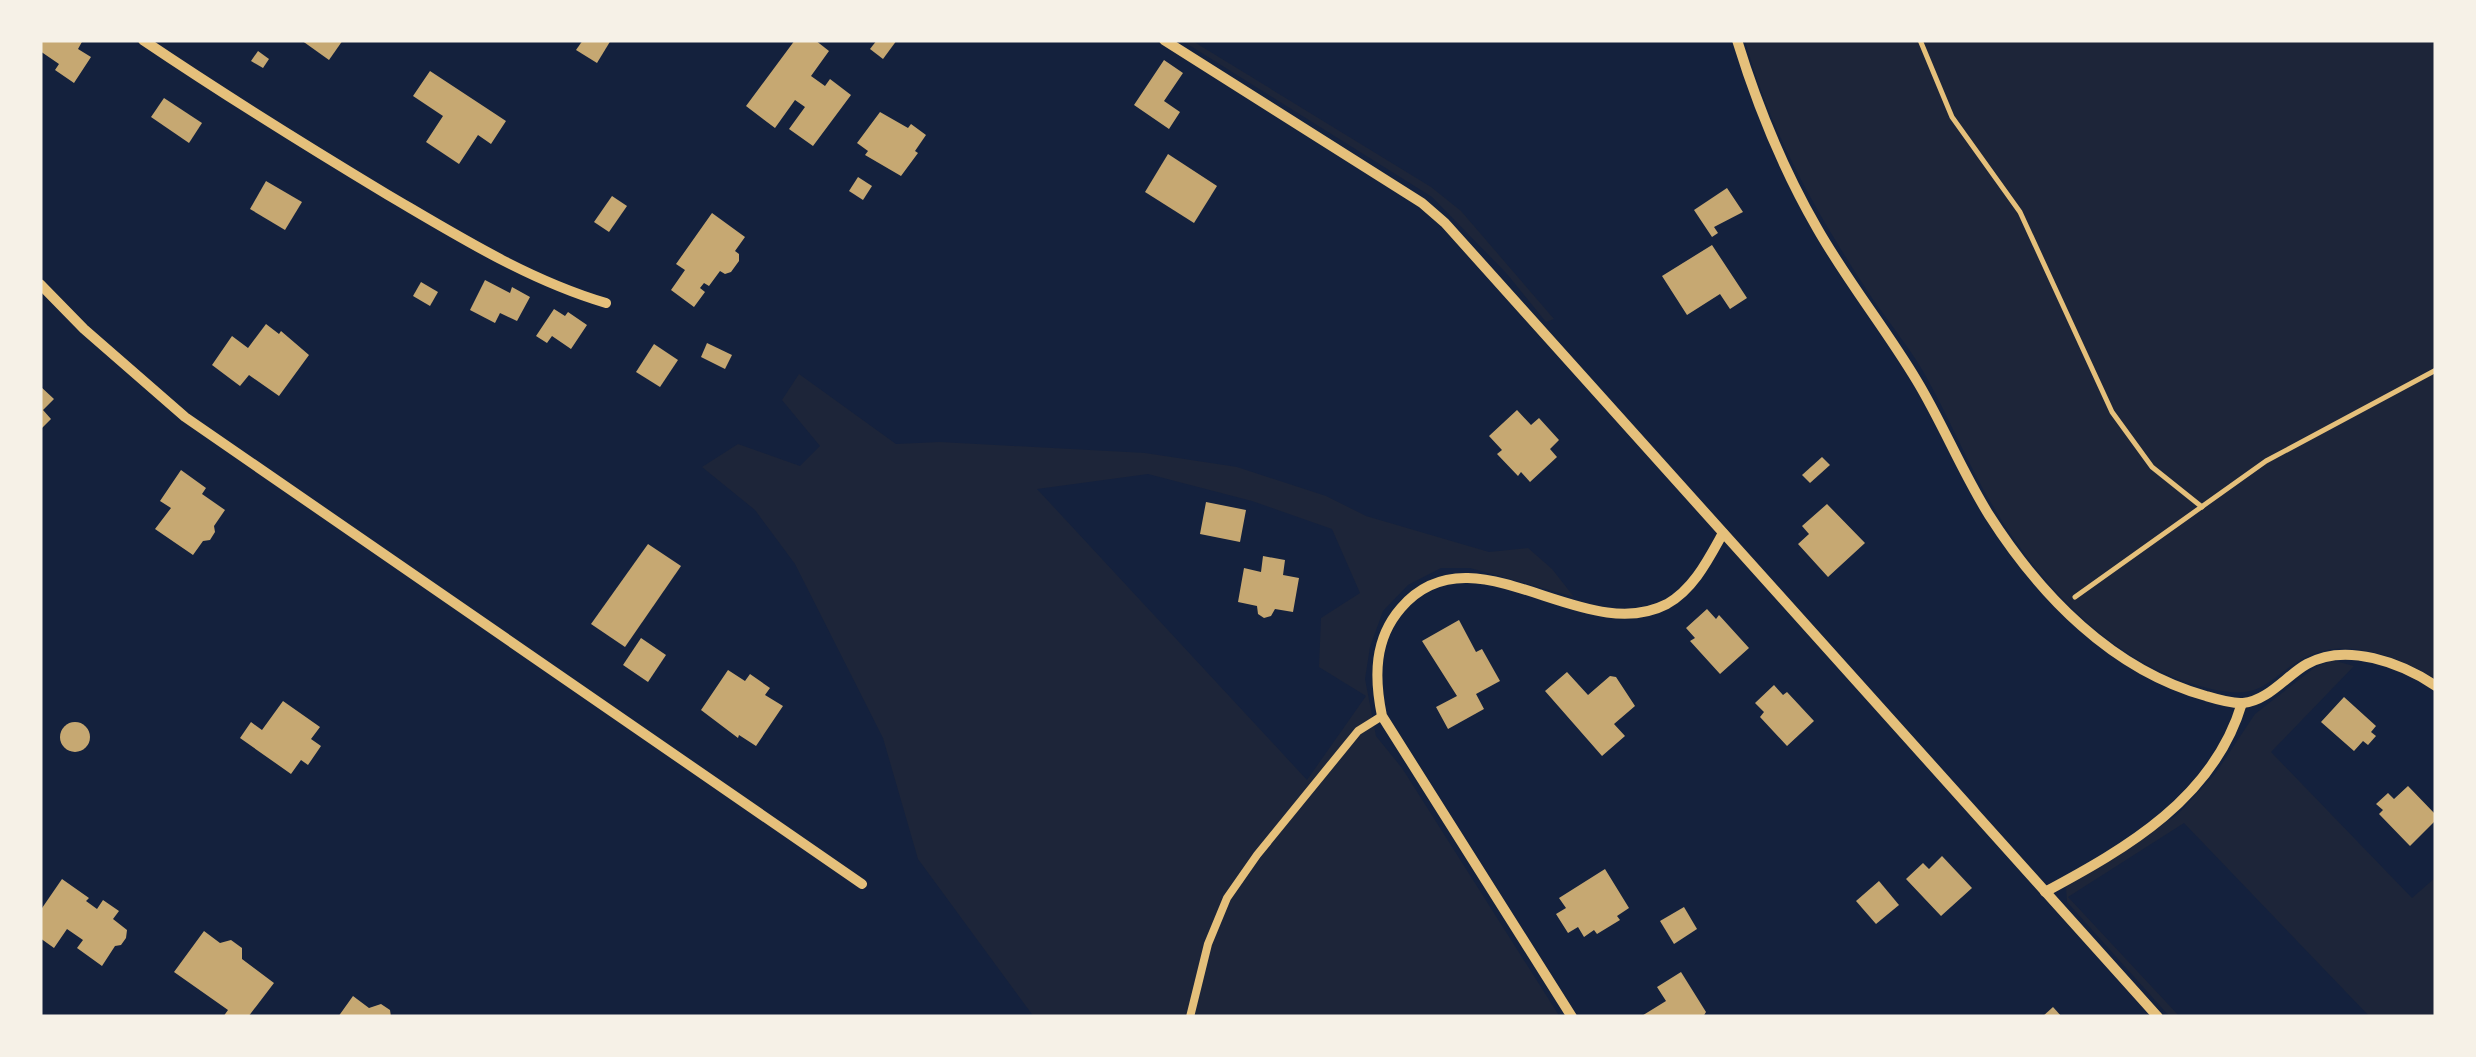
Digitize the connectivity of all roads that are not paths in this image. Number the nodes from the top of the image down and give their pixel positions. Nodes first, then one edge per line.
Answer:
1 (143, 40) edge
2 (1164, 40) edge
3 (1737, 40) edge
4 (40, 284) edge
5 (606, 303) dead end
6 (1724, 532) junction
7 (2436, 686) edge
8 (2242, 704) junction
9 (1382, 716) junction
10 (862, 884) dead end
11 (2045, 892) junction
12 (1190, 1017) edge
13 (1572, 1017) edge
14 (2158, 1017) edge

1 - 5 street
2 - 6 street
3 - 8 street
4 - 10 street
6 - 9 street
6 - 11 street
7 - 8 street
8 - 11 street
9 - 12 lane
9 - 13 street
11 - 14 street

